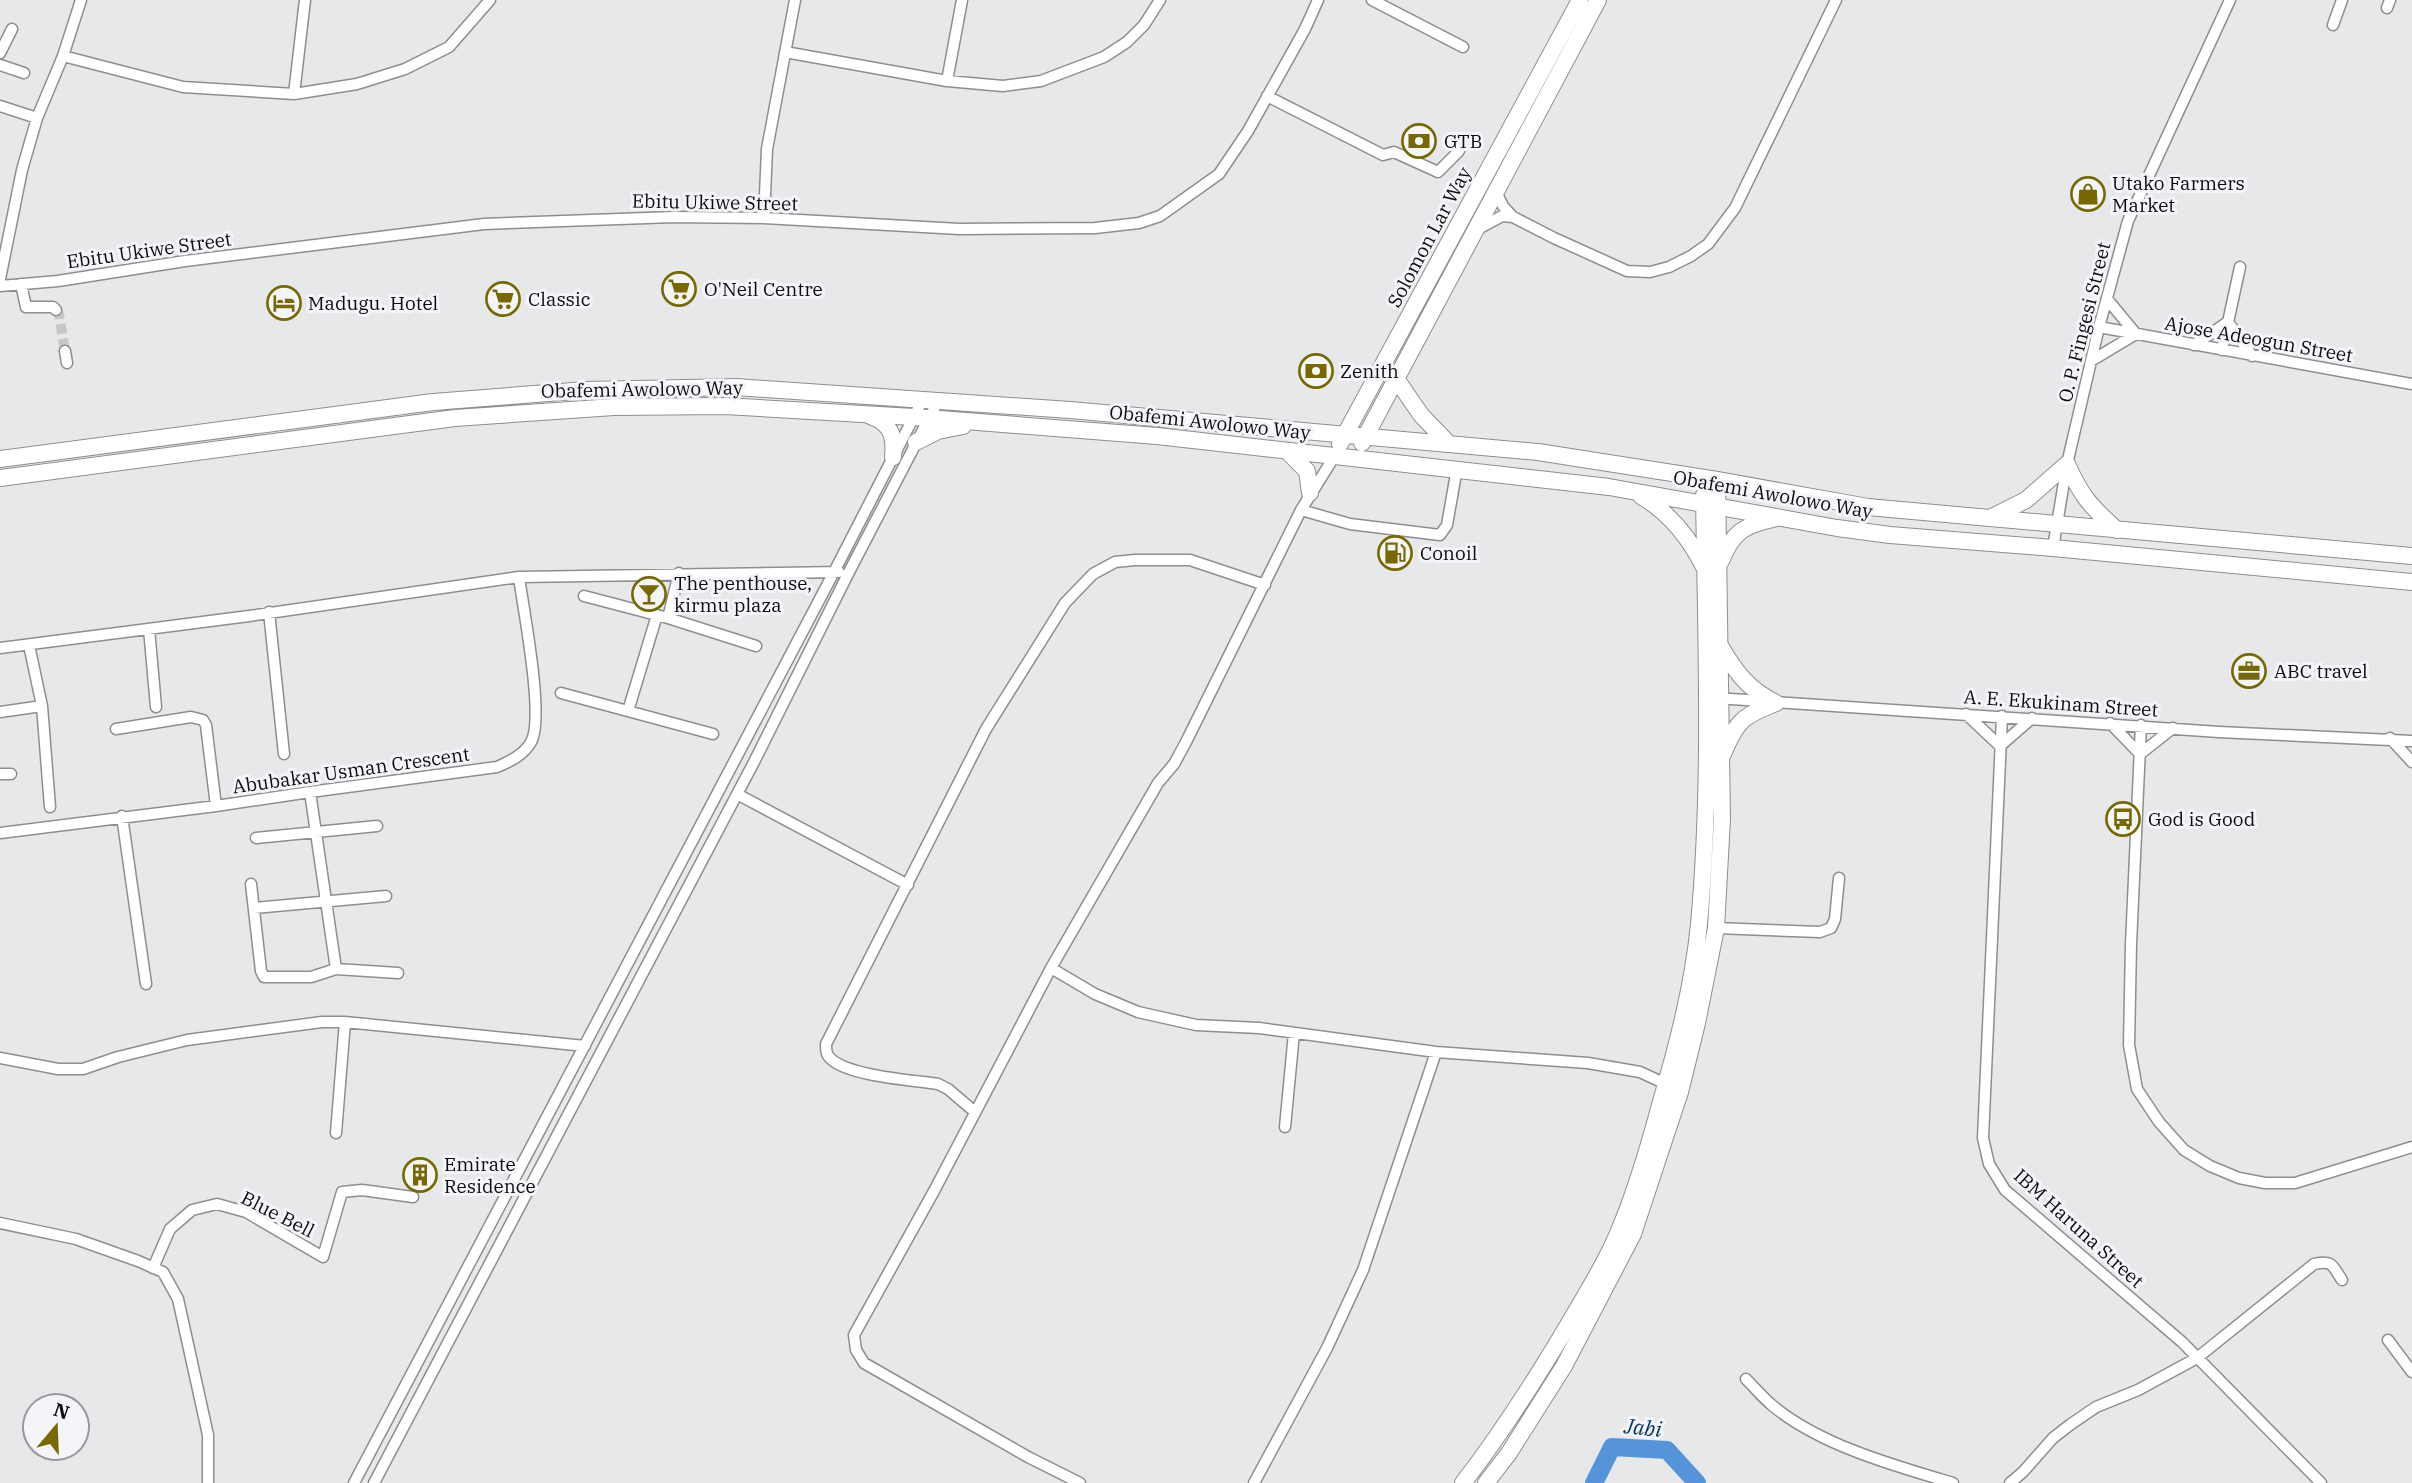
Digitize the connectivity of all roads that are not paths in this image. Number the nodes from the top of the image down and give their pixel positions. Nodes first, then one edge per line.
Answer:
1 (81, 0) edge
2 (305, 0) edge
3 (490, 0) edge
4 (794, 0) edge
5 (962, 0) edge
6 (1160, 0) edge
7 (1318, 0) edge
8 (1372, 0) edge
9 (1580, 0) edge
10 (1598, 0) edge
11 (1836, 0) edge
12 (2230, 0) edge
13 (2342, 0) edge
14 (2333, 25) dead end
15 (12, 29) dead end
16 (1463, 47) dead end
17 (785, 52) junction
18 (0, 53) edge
19 (63, 56) junction
20 (0, 65) edge
21 (24, 74) dead end
22 (947, 81) junction
23 (294, 94) junction
24 (1267, 96) junction
25 (0, 106) edge
26 (37, 118) junction
27 (1459, 151) dead end
28 (1497, 194) junction
29 (1513, 217) junction
30 (764, 218) junction
31 (1478, 229) junction
32 (2239, 267) dead end
33 (0, 279) edge
34 (21, 284) junction
35 (0, 286) edge
36 (2107, 299) junction
37 (56, 310) dead end
38 (2228, 322) junction
39 (2099, 327) junction
40 (2136, 334) junction
41 (2194, 345) junction
42 (65, 351) tunnel mouth
43 (2222, 351) junction
44 (2252, 356) junction
45 (2091, 361) junction
46 (67, 363) dead end
47 (1395, 377) junction
48 (2412, 384) edge
49 (930, 400) junction
50 (864, 414) junction
51 (922, 418) junction
52 (993, 423) junction
53 (1344, 436) junction
54 (1364, 437) junction
55 (916, 442) junction
56 (1449, 444) junction
57 (1287, 451) junction
58 (893, 457) junction
59 (1334, 457) junction
60 (1355, 458) junction
61 (0, 459) edge
62 (2067, 464) junction
63 (1457, 468) junction
64 (0, 478) edge
65 (1710, 479) junction
66 (1633, 491) junction
67 (1310, 493) junction
68 (1710, 504) junction
69 (1301, 510) junction
70 (1778, 518) junction
71 (1990, 519) junction
72 (2055, 524) junction
73 (2117, 530) junction
74 (2053, 548) junction
75 (2412, 556) edge
76 (1712, 570) junction
77 (834, 572) junction
78 (849, 572) junction
79 (679, 573) junction
80 (519, 577) junction
81 (2412, 582) edge
82 (1265, 585) junction
83 (584, 597) dead end
84 (269, 612) junction
85 (662, 616) junction
86 (149, 629) junction
87 (1719, 644) junction
88 (29, 645) junction
89 (756, 646) dead end
90 (0, 648) edge
91 (561, 693) dead end
92 (1714, 697) junction
93 (1776, 703) junction
94 (42, 706) junction
95 (156, 707) dead end
96 (628, 711) junction
97 (0, 712) edge
98 (1966, 714) junction
99 (2002, 716) junction
100 (2032, 718) junction
101 (2110, 723) junction
102 (2141, 725) junction
103 (2173, 728) junction
104 (116, 729) dead end
105 (713, 734) dead end
106 (2390, 738) junction
107 (2412, 741) edge
108 (2000, 746) junction
109 (284, 754) dead end
110 (2140, 754) junction
111 (1720, 760) junction
112 (2412, 762) edge
113 (310, 792) junction
114 (737, 794) junction
115 (216, 806) junction
116 (50, 807) dead end
117 (122, 816) junction
118 (377, 826) dead end
119 (316, 831) junction
120 (0, 833) edge
121 (256, 838) dead end
122 (1839, 878) dead end
123 (251, 884) dead end
124 (908, 885) junction
125 (386, 896) dead end
126 (326, 900) junction
127 (254, 908) junction
128 (1716, 928) junction
129 (1051, 968) junction
130 (336, 969) junction
131 (398, 973) dead end
132 (146, 984) dead end
133 (345, 1022) junction
134 (1294, 1033) junction
135 (585, 1046) junction
136 (1436, 1052) junction
137 (0, 1058) edge
138 (1666, 1084) junction
139 (975, 1111) junction
140 (1285, 1127) dead end
141 (336, 1133) dead end
142 (2412, 1147) edge
143 (413, 1197) dead end
144 (0, 1223) edge
145 (1611, 1261) junction
146 (153, 1268) junction
147 (2342, 1280) dead end
148 (2388, 1340) dead end
149 (2197, 1358) junction
150 (2412, 1372) edge
151 (1746, 1379) dead end
152 (208, 1483) edge
153 (354, 1483) edge
154 (374, 1483) edge
155 (1080, 1483) edge
156 (1254, 1483) edge
157 (1463, 1483) edge
158 (1486, 1483) edge
159 (1953, 1483) edge
160 (2010, 1483) edge
161 (2321, 1483) edge

1 - 19 street
2 - 23 street
3 - 23 street
4 - 17 street
5 - 22 street
6 - 22 street
7 - 24 street, Ebitu Ukiwe Street
8 - 16 street
9 - 53 main road, Solomon Lar Way
10 - 28 main road, Solomon Lar Way
11 - 29 street
12 - 36 street, O. P. Fingesi Street
13 - 14 street
15 - 18 street
17 - 22 street
17 - 30 street
19 - 23 street
19 - 26 street
20 - 21 street
24 - 27 street
24 - 30 street, Ebitu Ukiwe Street
25 - 26 street
26 - 33 street
28 - 29 street
28 - 31 main road, Solomon Lar Way
29 - 31 street
30 - 34 street, Ebitu Ukiwe Street
31 - 47 main road, Solomon Lar Way
32 - 38 street
34 - 35 street, Ebitu Ukiwe Street
34 - 37 street
36 - 39 street, O. P. Fingesi Street
36 - 40 street
38 - 41 street
38 - 43 street
38 - 44 street
39 - 40 street, Ajose Adeogun Street
39 - 45 street, O. P. Fingesi Street
40 - 41 street, Ajose Adeogun Street
40 - 45 street
41 - 43 street, Ajose Adeogun Street
42 - 46 street
43 - 44 street, Ajose Adeogun Street
44 - 48 street, Ajose Adeogun Street
45 - 62 street, O. P. Fingesi Street
47 - 54 main road, Solomon Lar Way
47 - 56 main road
49 - 51 street
49 - 53 main road, Obafemi Awolowo Way
49 - 61 main road, Obafemi Awolowo Way
50 - 51 main road, Obafemi Awolowo Way
50 - 58 main road
50 - 64 main road, Obafemi Awolowo Way
51 - 52 main road, Obafemi Awolowo Way
51 - 55 street
51 - 58 street
52 - 55 main road
52 - 57 main road, Obafemi Awolowo Way
53 - 54 main road, Obafemi Awolowo Way
53 - 59 main road, Solomon Lar Way
54 - 56 main road, Obafemi Awolowo Way
54 - 60 main road, Solomon Lar Way
55 - 78 street
56 - 65 main road, Obafemi Awolowo Way
57 - 59 main road, Obafemi Awolowo Way
57 - 67 main road
58 - 77 street
59 - 60 main road, Obafemi Awolowo Way
59 - 67 street
60 - 63 main road, Obafemi Awolowo Way
62 - 71 main road
62 - 72 street, O. P. Fingesi Street
62 - 73 main road
63 - 66 main road, Obafemi Awolowo Way
63 - 69 street
65 - 68 main road
65 - 71 main road, Obafemi Awolowo Way
66 - 68 main road, Obafemi Awolowo Way
66 - 76 main road
67 - 69 street
68 - 70 main road, Obafemi Awolowo Way
68 - 76 main road
69 - 82 street
70 - 74 main road, Obafemi Awolowo Way
70 - 76 main road
71 - 72 main road, Obafemi Awolowo Way
72 - 73 main road, Obafemi Awolowo Way
72 - 74 street, O. P. Fingesi Street
73 - 75 main road, Obafemi Awolowo Way
74 - 81 main road, Obafemi Awolowo Way
76 - 87 main road
76 - 92 main road
77 - 78 street
77 - 79 street
77 - 135 street
78 - 114 street
79 - 80 street
79 - 85 street
80 - 84 street
80 - 113 street, Abubakar Usman Crescent
82 - 124 street
82 - 129 street
83 - 85 street
84 - 86 street
84 - 109 street
85 - 89 street
85 - 96 street
86 - 88 street
86 - 95 street
87 - 92 main road
87 - 93 main road
88 - 90 street
88 - 94 street
91 - 96 street
92 - 93 street, A. E. Ekukinam Street
92 - 111 main road
92 - 138 main road
93 - 98 street, A. E. Ekukinam Street
93 - 111 main road
94 - 97 street
94 - 116 street
96 - 105 street
98 - 99 street, A. E. Ekukinam Street
98 - 108 street
99 - 100 street, A. E. Ekukinam Street
99 - 108 street, IBM Haruna Street
100 - 101 street, A. E. Ekukinam Street
100 - 108 street
101 - 102 street, A. E. Ekukinam Street
101 - 110 street
102 - 103 street, A. E. Ekukinam Street
102 - 110 street
103 - 106 street, A. E. Ekukinam Street
103 - 110 street
104 - 115 street
106 - 107 street, A. E. Ekukinam Street
106 - 112 street
108 - 149 street, IBM Haruna Street
110 - 142 street
111 - 128 main road
113 - 115 street, Abubakar Usman Crescent
113 - 119 street
114 - 124 street
114 - 154 street
115 - 117 street, Abubakar Usman Crescent
117 - 120 street, Abubakar Usman Crescent
117 - 132 street
118 - 119 street
119 - 121 street
119 - 126 street
122 - 128 street
123 - 127 street
124 - 139 street
125 - 126 street
126 - 127 street
126 - 130 street
127 - 130 street
128 - 145 main road
129 - 134 street
129 - 139 street
130 - 131 street
133 - 135 street
133 - 137 street
133 - 141 street
134 - 136 street
134 - 140 street
135 - 153 street
136 - 138 street
136 - 156 street
138 - 145 main road
139 - 155 street
143 - 146 street, Blue Bell
144 - 146 street
145 - 157 main road
145 - 158 main road
146 - 152 street
147 - 149 street
148 - 150 street
149 - 160 street
149 - 161 street, IBM Haruna Street
151 - 159 street

